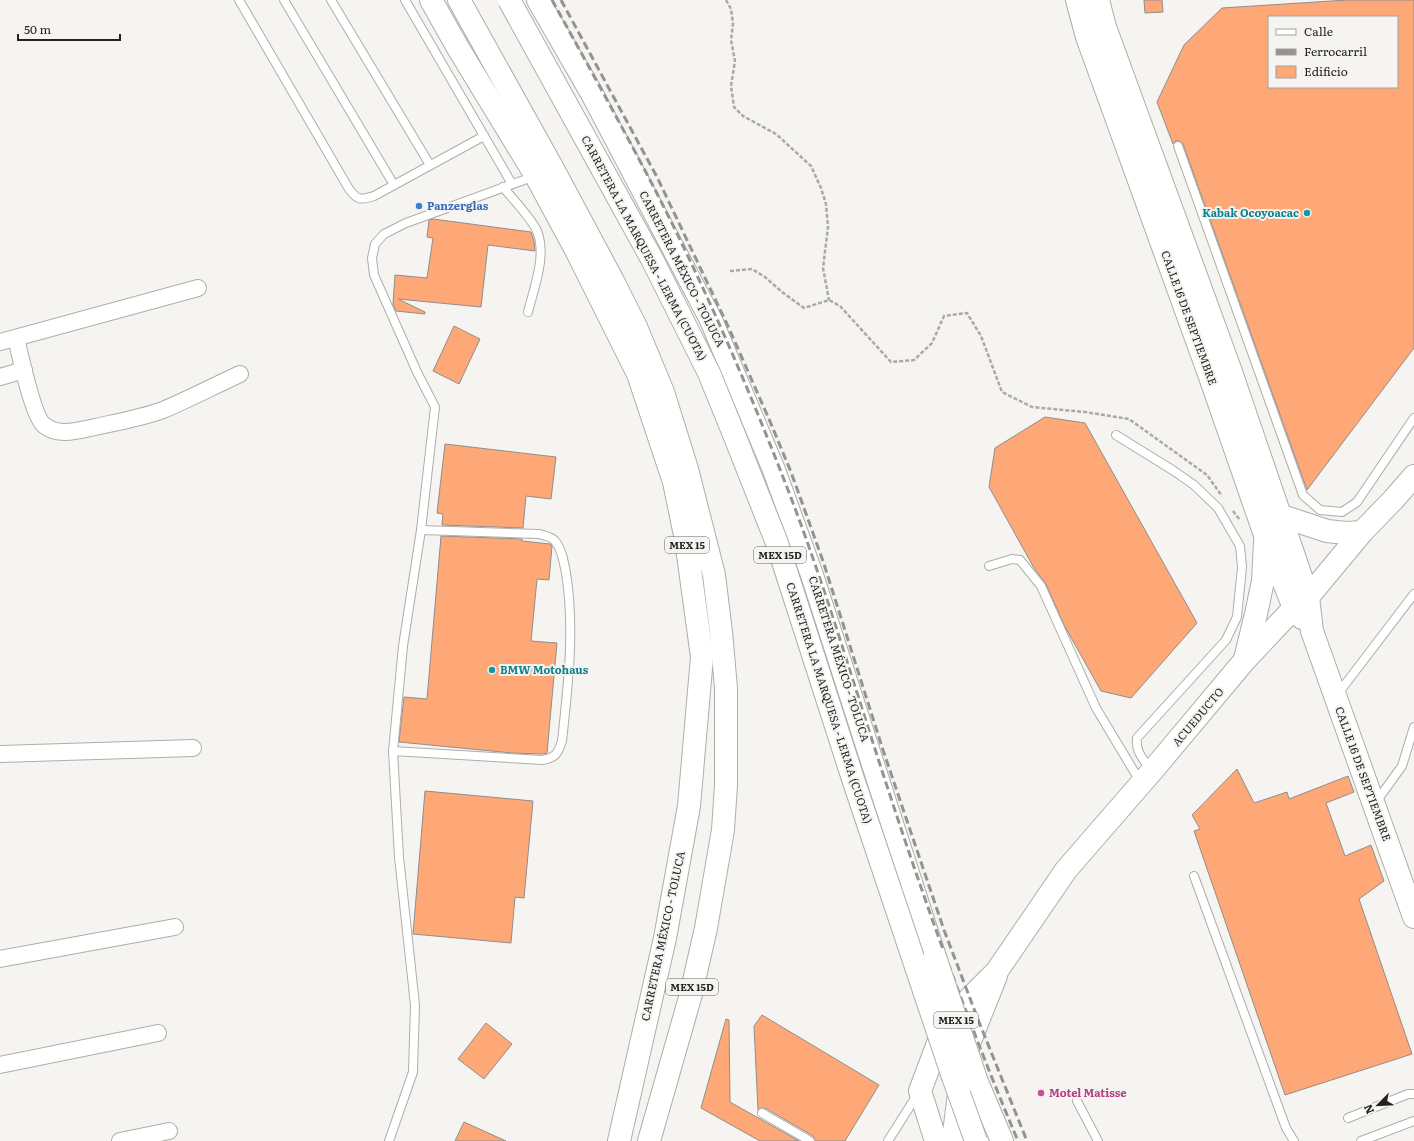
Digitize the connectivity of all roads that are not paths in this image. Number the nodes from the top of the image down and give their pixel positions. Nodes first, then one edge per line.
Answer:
1 (239, 0) edge
2 (284, 0) edge
3 (331, 0) edge
4 (405, 0) edge
5 (431, 0) edge
6 (459, 0) edge
7 (509, 0) edge
8 (538, 0) edge
9 (1077, 0) edge
10 (1098, 0) edge
11 (1107, 0) edge
12 (1105, 27) junction
13 (484, 136) junction
14 (1178, 146) dead end
15 (430, 166) junction
16 (536, 176) junction
17 (512, 184) junction
18 (394, 185) junction
19 (503, 187) junction
20 (198, 288) dead end
21 (528, 312) dead end
22 (16, 338) junction
23 (0, 342) edge
24 (24, 370) junction
25 (240, 374) dead end
26 (0, 377) edge
27 (1414, 418) edge
28 (1116, 435) dead end
29 (1414, 476) edge
30 (1279, 515) junction
31 (421, 530) junction
32 (1362, 532) junction
33 (1265, 535) junction
34 (988, 566) dead end
35 (1414, 594) edge
36 (1301, 603) junction
37 (1245, 660) junction
38 (1336, 698) junction
39 (1414, 728) edge
40 (193, 748) dead end
41 (393, 751) junction
42 (0, 754) edge
43 (1147, 778) junction
44 (1375, 805) junction
45 (1194, 876) dead end
46 (1414, 917) edge
47 (174, 926) dead end
48 (0, 959) edge
49 (997, 971) junction
50 (158, 1033) dead end
51 (0, 1065) edge
52 (920, 1091) junction
53 (1414, 1094) edge
54 (1078, 1101) dead end
55 (762, 1113) dead end
56 (1348, 1118) dead end
57 (1414, 1120) edge
58 (169, 1130) dead end
59 (120, 1141) edge
60 (389, 1141) edge
61 (619, 1141) edge
62 (649, 1141) edge
63 (810, 1141) edge
64 (888, 1141) edge
65 (936, 1141) edge
66 (953, 1141) edge
67 (976, 1141) edge
68 (1002, 1141) edge
69 (1098, 1141) edge
70 (1294, 1141) edge
71 (1361, 1141) edge

1 - 18 lane
2 - 18 lane
3 - 15 lane
4 - 13 lane
5 - 16 main road, CARRETERA MÉXICO - TOLUCA / MEX 15
6 - 62 main road, MEX 15D
7 - 67 main road, CARRETERA LA MARQUESA - LERMA (CUOTA) / MEX 15D, bridge
8 - 68 main road, CARRETERA MÉXICO - TOLUCA / MEX 15, bridge
9 - 33 main road, CALLE 16 DE SEPTIEMBRE
10 - 12 main road, CALLE 16 DE SEPTIEMBRE
11 - 12 lane
12 - 30 main road, CALLE 16 DE SEPTIEMBRE
13 - 15 lane
13 - 17 lane
14 - 27 lane
15 - 18 lane
16 - 17 lane
16 - 61 main road, CARRETERA MÉXICO - TOLUCA / MEX 15
17 - 19 lane
19 - 21 lane
19 - 31 lane
20 - 22 street
22 - 23 street
22 - 24 street
24 - 25 street
24 - 26 street
28 - 43 lane
29 - 32 main road, ACUEDUCTO
30 - 32 main road
30 - 36 main road, CALLE 16 DE SEPTIEMBRE
31 - 41 lane
31 - 41 lane
32 - 36 main road, ACUEDUCTO
33 - 36 main road, CALLE 16 DE SEPTIEMBRE
33 - 37 main road
34 - 43 lane
35 - 38 lane
36 - 37 main road, ACUEDUCTO
36 - 38 main road, CALLE 16 DE SEPTIEMBRE
37 - 43 main road, ACUEDUCTO
38 - 44 main road, CALLE 16 DE SEPTIEMBRE
39 - 44 lane
40 - 42 street
41 - 60 lane
43 - 49 main road, ACUEDUCTO
44 - 46 main road, CALLE 16 DE SEPTIEMBRE
45 - 70 lane
47 - 48 street
49 - 52 main road
49 - 66 main road
50 - 51 street
52 - 64 lane
52 - 65 main road
53 - 56 lane
54 - 69 lane
55 - 63 lane
57 - 71 lane
58 - 59 street

